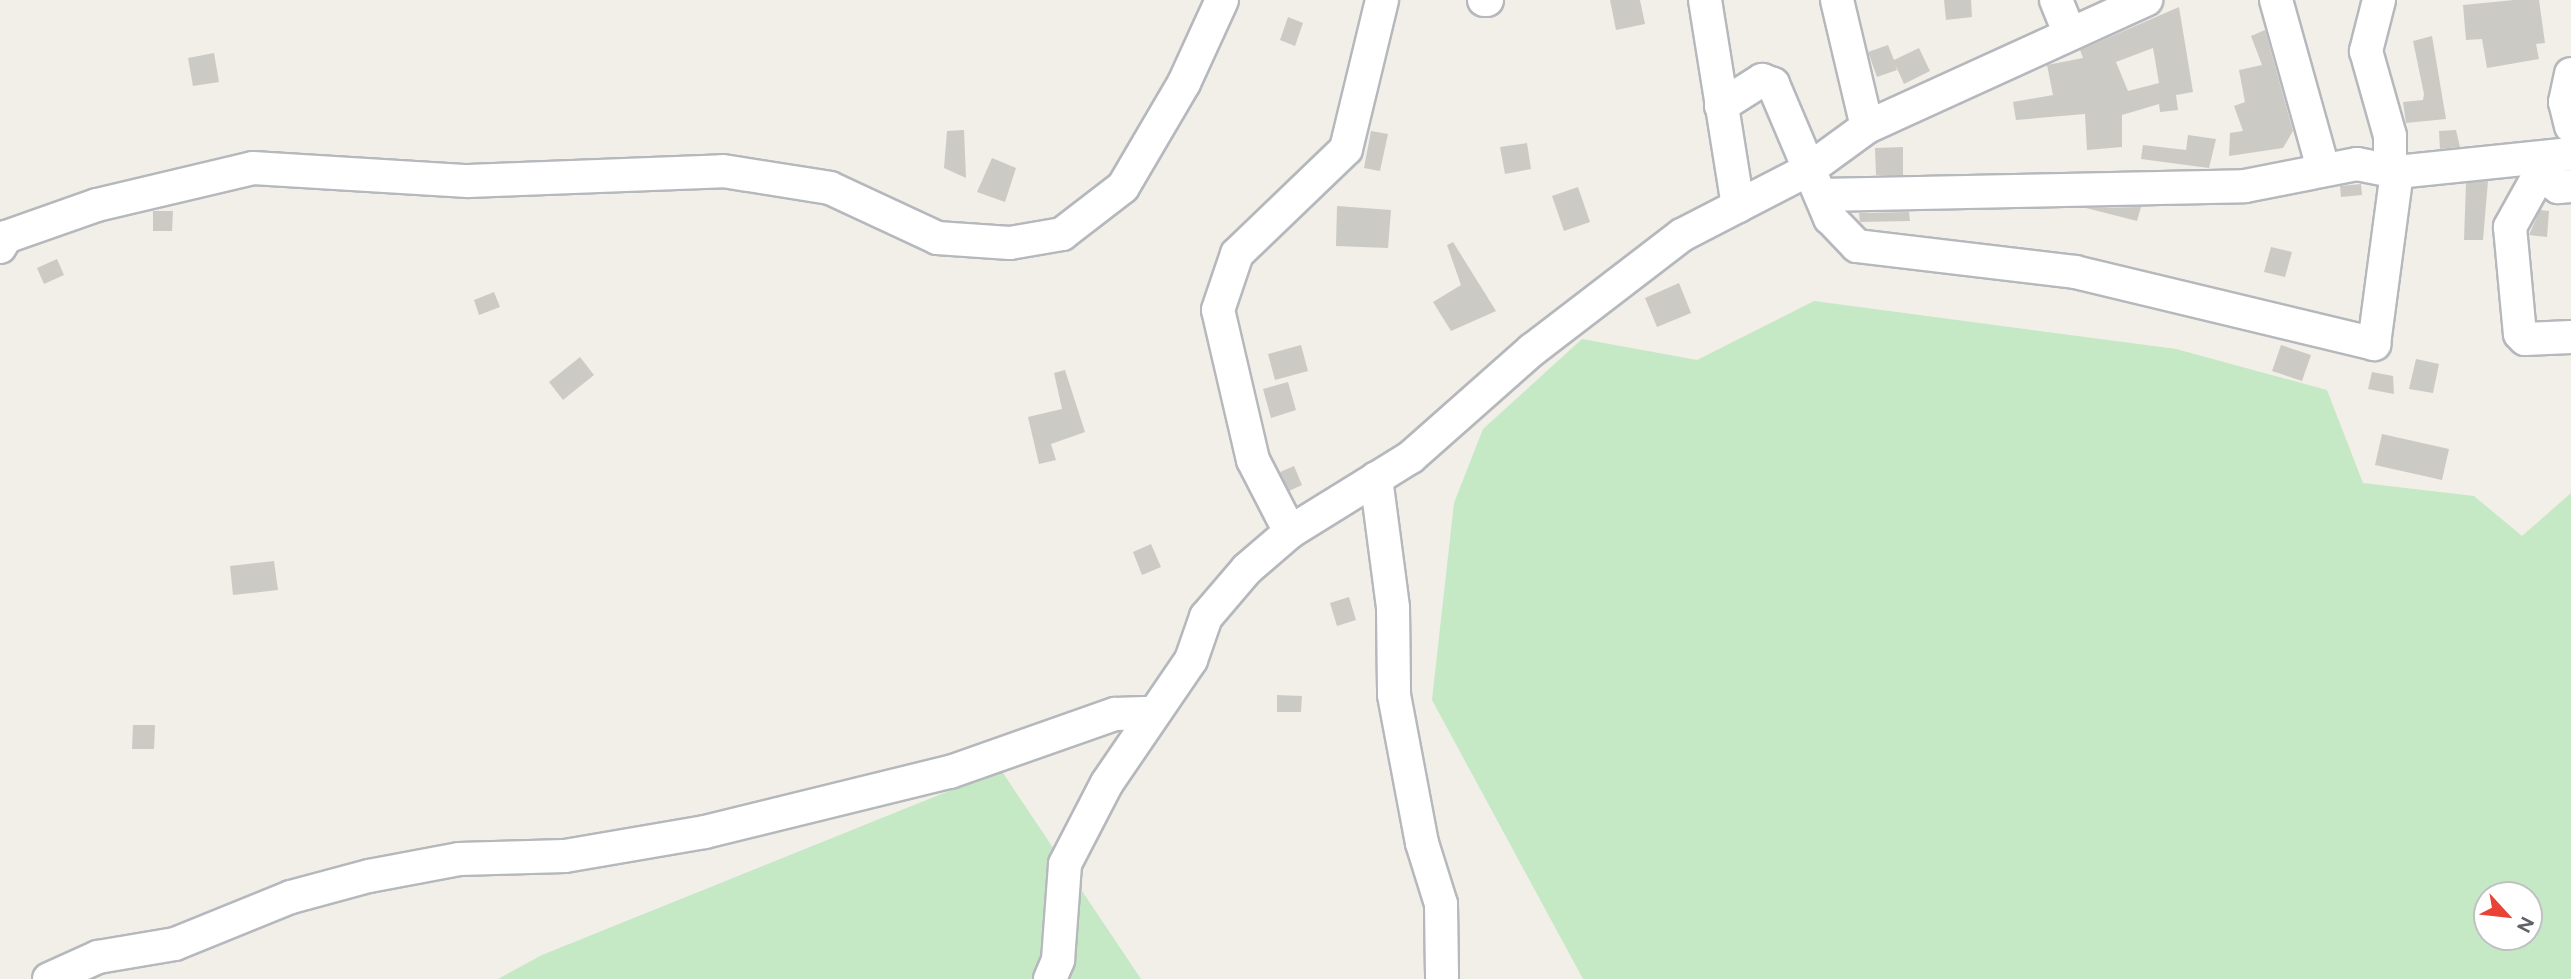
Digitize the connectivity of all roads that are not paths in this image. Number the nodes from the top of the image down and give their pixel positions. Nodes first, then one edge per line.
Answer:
1 (1222, 0) edge
2 (1382, 0) edge
3 (1706, 0) edge
4 (1837, 0) edge
5 (2056, 0) edge
6 (2146, 0) edge
7 (2276, 0) edge
8 (2379, 0) edge
9 (2069, 33) junction
10 (2571, 74) edge
11 (1721, 106) junction
12 (2571, 126) edge
13 (1867, 127) junction
14 (2552, 162) edge
15 (2323, 168) junction
16 (2394, 172) junction
17 (1815, 182) junction
18 (2571, 187) edge
19 (1738, 206) junction
20 (0, 247) edge
21 (2571, 337) edge
22 (1376, 478) junction
23 (1290, 532) junction
24 (1153, 713) junction
25 (49, 979) edge
26 (1050, 979) edge
27 (1442, 979) edge

1 - 20 street
2 - 23 street
3 - 11 street
4 - 13 street
5 - 9 street
6 - 9 street
7 - 15 street
8 - 16 street
9 - 13 street
10 - 12 street
11 - 17 street
11 - 19 street
13 - 17 street
14 - 16 street
14 - 18 street
14 - 21 street
15 - 16 street
15 - 17 street
16 - 17 street
17 - 19 street
19 - 22 street
22 - 23 street
22 - 27 street
23 - 24 street
24 - 25 street
24 - 26 street

